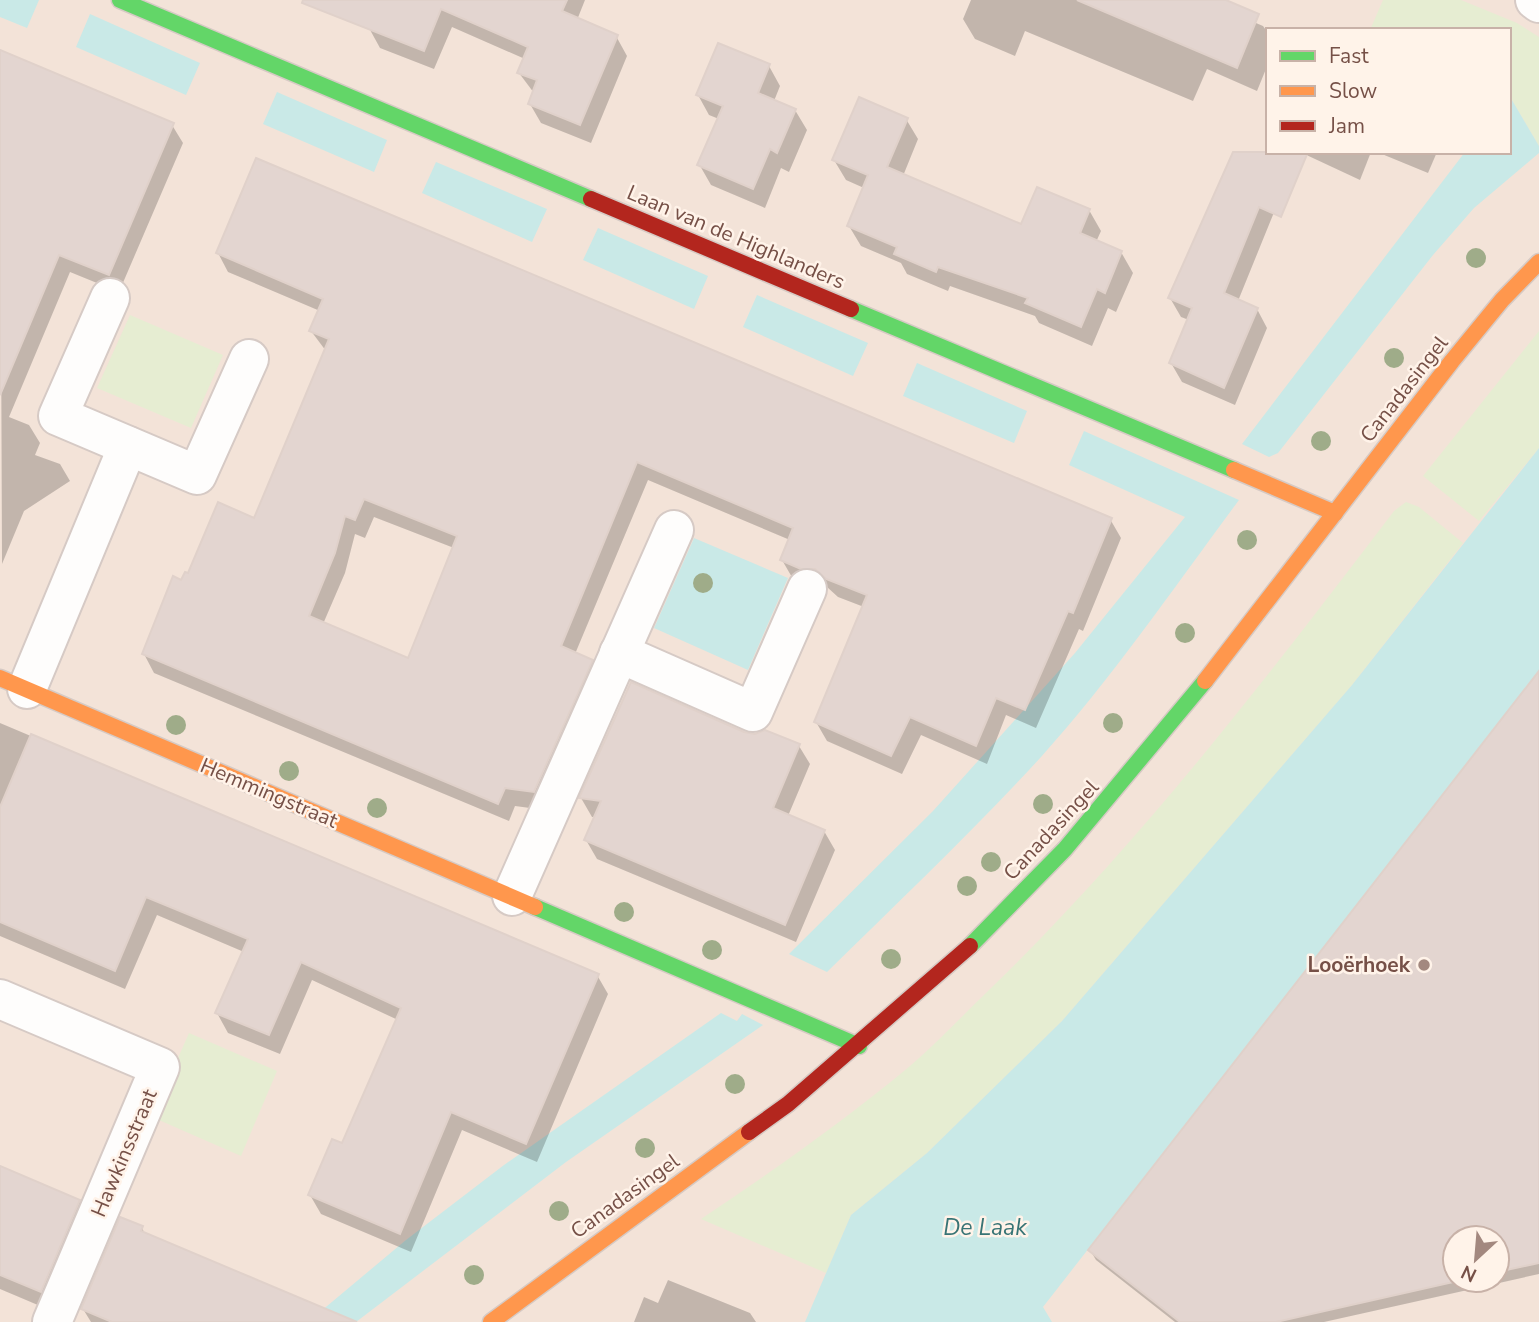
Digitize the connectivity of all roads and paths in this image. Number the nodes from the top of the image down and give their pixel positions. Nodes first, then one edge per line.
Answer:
1 (120, 0) edge
2 (1539, 262) edge
3 (110, 298) dead end
4 (249, 359) dead end
5 (128, 446) junction
6 (1335, 513) junction
7 (674, 530) dead end
8 (807, 589) dead end
9 (619, 653) junction
10 (13, 684) edge
11 (512, 896) junction
12 (0, 999) edge
13 (859, 1046) junction
14 (52, 1322) edge
15 (491, 1322) edge

1 - 6 street, Laan van de Highlanders
2 - 6 street, Canadasingel
3 - 5 street
4 - 5 street
5 - 10 street, Hemmingstraat
6 - 13 street, Canadasingel
7 - 9 street
8 - 9 street
9 - 11 street
10 - 11 street, Hemmingstraat
11 - 13 street, Hemmingstraat
12 - 14 street, Hawkinsstraat
13 - 15 street, Canadasingel

